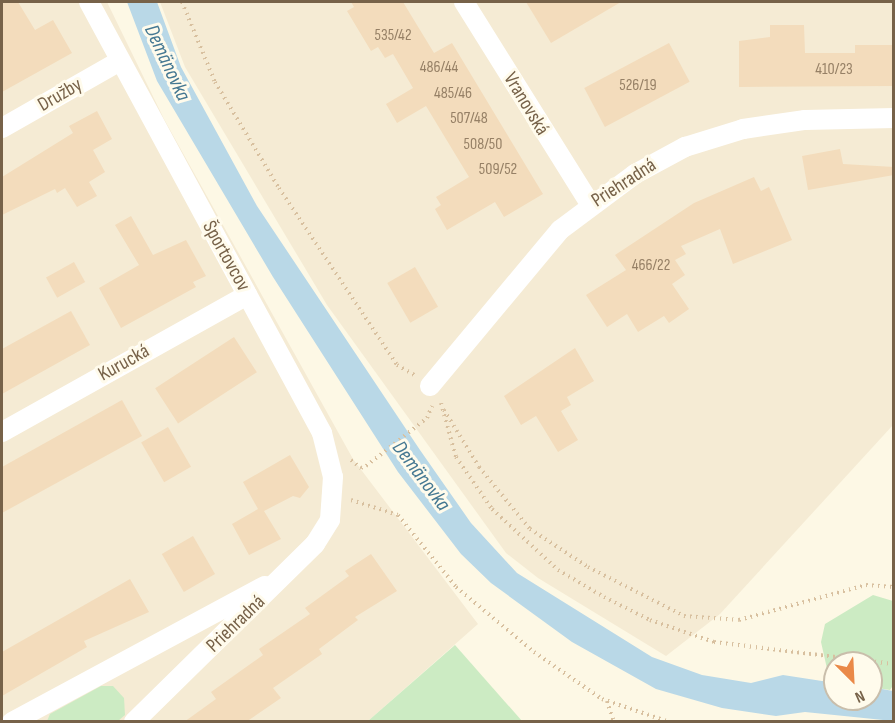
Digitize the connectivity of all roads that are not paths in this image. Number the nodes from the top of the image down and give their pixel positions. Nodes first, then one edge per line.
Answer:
1 (89, 2) edge
2 (464, 2) edge
3 (118, 62) junction
4 (894, 118) edge
5 (2, 128) edge
6 (590, 204) junction
7 (247, 295) junction
8 (430, 386) road end
9 (2, 432) edge
10 (330, 520) joint
11 (289, 573) junction
12 (12, 722) edge
13 (134, 722) edge

1 - 3 street, Športovcov
2 - 6 street, Vranovská
3 - 5 street, Družby
3 - 7 street, Športovcov
4 - 6 street, Priehradná
6 - 8 street, Priehradná
7 - 9 street, Kurucká
7 - 10 street, Športovcov
10 - 11 street, Priehradná
11 - 12 street
11 - 13 street, Priehradná

